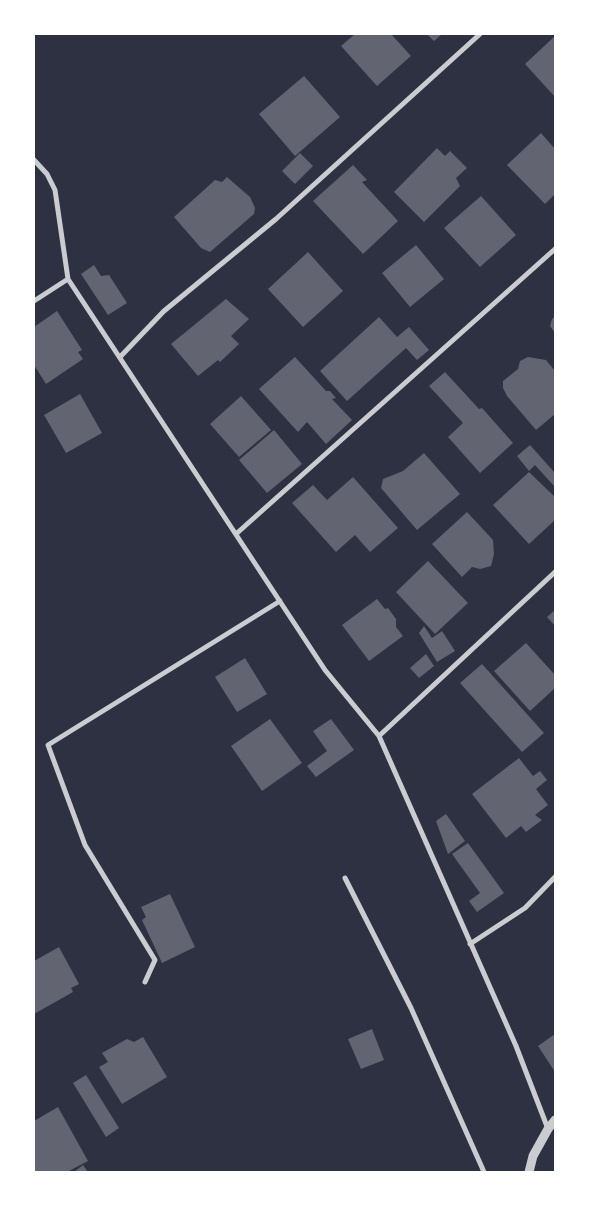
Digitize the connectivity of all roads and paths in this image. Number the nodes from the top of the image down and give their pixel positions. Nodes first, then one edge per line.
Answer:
1 (480, 34) edge
2 (34, 160) edge
3 (555, 249) edge
4 (68, 278) junction
5 (34, 301) edge
6 (120, 357) junction
7 (236, 534) junction
8 (555, 572) edge
9 (280, 601) junction
10 (379, 736) junction
11 (555, 877) edge
12 (345, 878) dead end
13 (470, 944) junction
14 (145, 982) dead end
15 (555, 1120) edge
16 (548, 1129) junction
17 (484, 1172) edge
18 (529, 1172) edge

1 - 6 street
2 - 4 street
3 - 7 street
4 - 5 street
4 - 6 street
6 - 7 street
7 - 9 street
8 - 10 street
9 - 10 street
9 - 14 street
10 - 13 street
11 - 13 street
12 - 17 street
13 - 16 street
15 - 16 street
16 - 18 street

